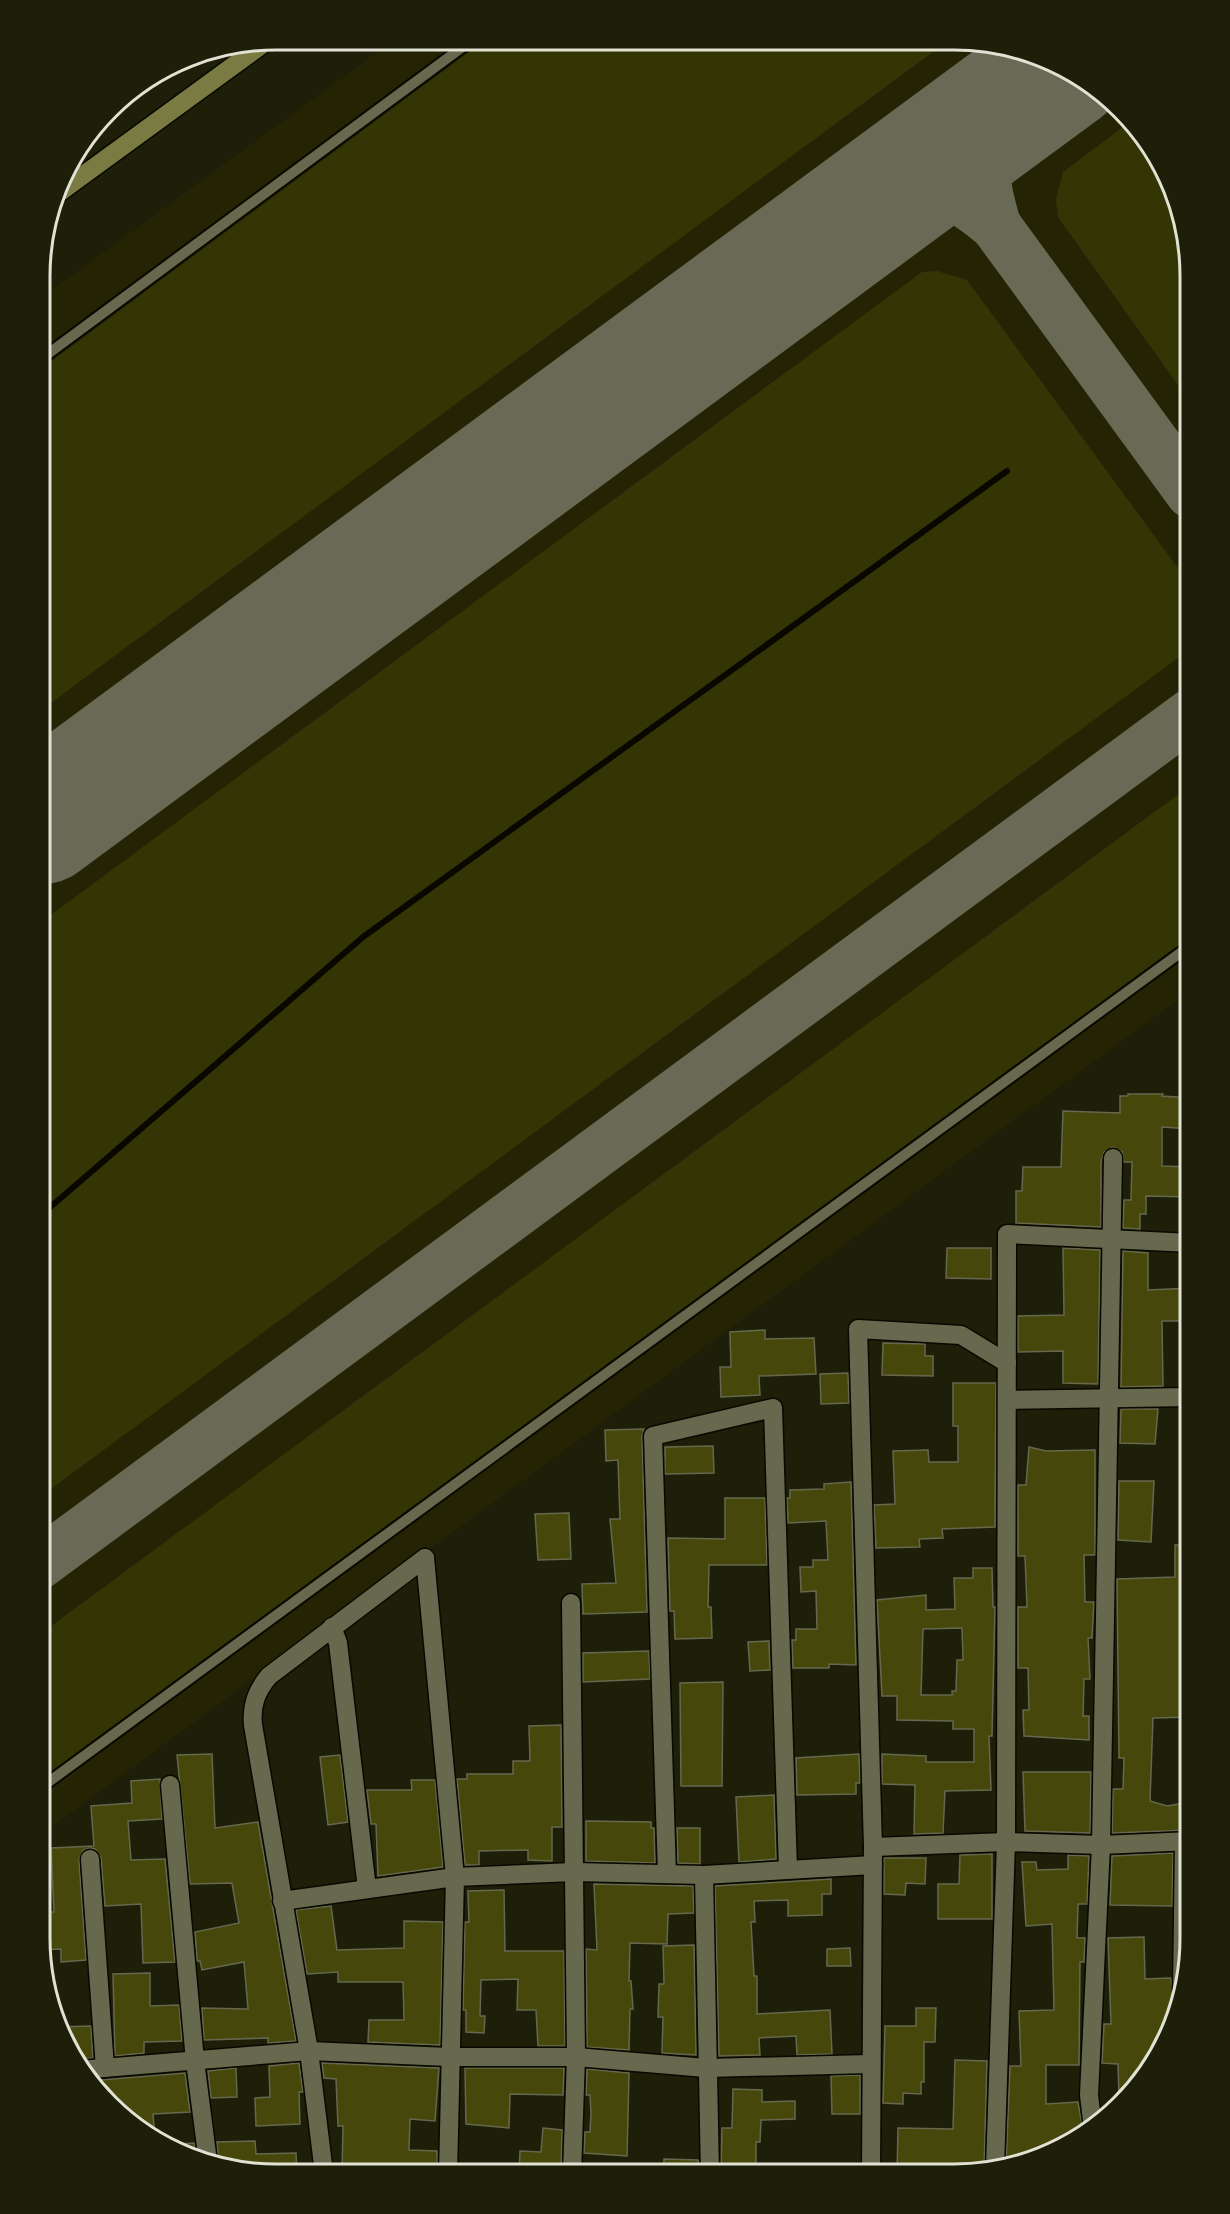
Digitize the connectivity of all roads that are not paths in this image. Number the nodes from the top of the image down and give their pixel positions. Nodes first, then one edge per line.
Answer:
1 (254, 50) edge
2 (458, 50) edge
3 (70, 182) edge
4 (50, 352) edge
5 (1180, 953) edge
6 (1113, 1158) dead end
7 (1112, 1239) junction
8 (1180, 1242) edge
9 (1007, 1363) junction
10 (1180, 1397) edge
11 (1109, 1399) junction
12 (1006, 1400) junction
13 (571, 1604) dead end
14 (332, 1627) junction
15 (50, 1781) edge
16 (170, 1785) dead end
17 (1180, 1841) edge
18 (1005, 1842) junction
19 (1101, 1845) junction
20 (873, 1856) junction
21 (90, 1859) dead end
22 (789, 1870) junction
23 (574, 1872) junction
24 (667, 1874) junction
25 (704, 1875) junction
26 (455, 1877) junction
27 (367, 1889) junction
28 (282, 1901) junction
29 (309, 2051) junction
30 (449, 2057) junction
31 (576, 2057) junction
32 (195, 2061) junction
33 (870, 2064) junction
34 (105, 2068) junction
35 (706, 2068) junction
36 (91, 2069) edge
37 (1092, 2118) edge
38 (207, 2153) edge
39 (995, 2161) edge
40 (323, 2164) edge
41 (448, 2164) edge
42 (572, 2164) edge
43 (710, 2164) edge
44 (871, 2164) edge

1 - 3 main road
2 - 4 lane
5 - 15 lane
6 - 7 street
7 - 8 street
7 - 9 street
7 - 11 street
9 - 12 street
9 - 20 street
10 - 11 street
11 - 12 street
11 - 19 street
12 - 18 street
13 - 23 street
14 - 26 street
14 - 27 street
14 - 28 street
16 - 32 street
17 - 19 street
18 - 19 street
18 - 20 street
18 - 39 street
19 - 37 street
20 - 22 street
20 - 33 street
21 - 34 street
22 - 24 street
22 - 25 street
23 - 24 street
23 - 26 street
23 - 31 street
24 - 25 street
25 - 35 street
26 - 27 street
26 - 30 street
27 - 28 street
28 - 29 street
29 - 30 street
29 - 32 street
29 - 40 street
30 - 31 street
30 - 41 street
31 - 35 street
31 - 42 street
32 - 34 street
32 - 38 street
33 - 35 street
33 - 44 street
34 - 36 street
35 - 43 street

